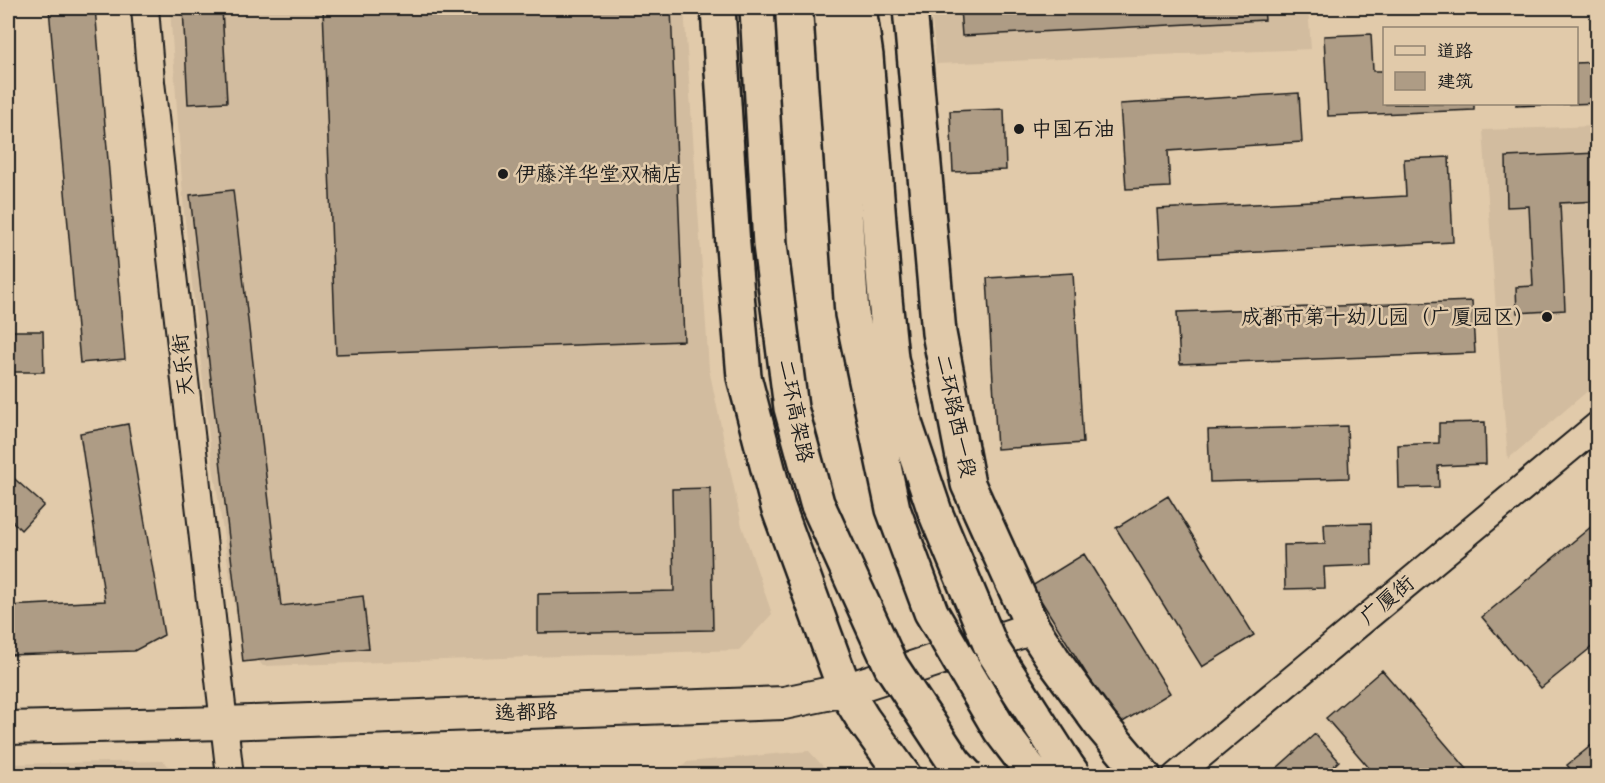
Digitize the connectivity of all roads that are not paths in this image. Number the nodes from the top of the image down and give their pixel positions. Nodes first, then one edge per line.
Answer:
1 (145, 8) edge
2 (718, 8) edge
3 (757, 8) edge
4 (831, 8) edge
5 (859, 8) edge
6 (910, 8) edge
7 (1598, 425) edge
8 (1033, 628) junction
9 (845, 690) junction
10 (224, 723) junction
11 (8, 728) edge
12 (230, 776) edge
13 (904, 776) edge
14 (967, 776) edge
15 (1035, 776) edge
16 (1074, 776) edge
17 (1144, 776) edge
18 (1176, 776) edge

1 - 10 street, 天乐街
2 - 9 main road
3 - 14 main road, 二环高架路, bridge
4 - 15 main road, bridge
5 - 16 main road, bridge
6 - 8 main road, 二环路西一段
7 - 18 street, 广厦街
8 - 9 street, 逸都路
8 - 17 main road, 二环路西一段
9 - 10 street, 逸都路
9 - 13 main road
10 - 11 street, 逸都路
10 - 12 street, 天乐街

